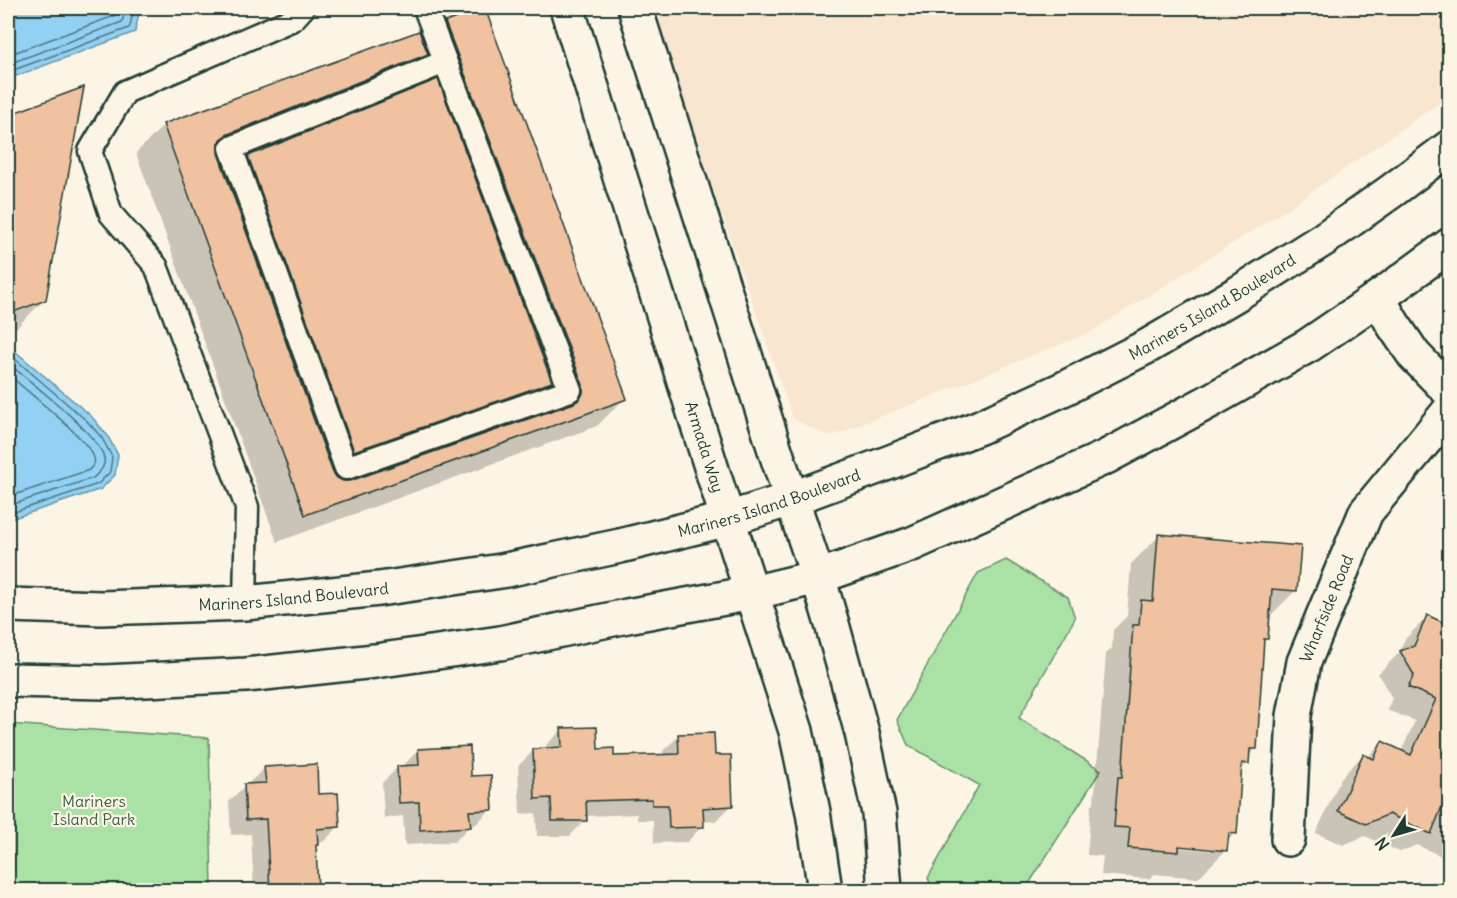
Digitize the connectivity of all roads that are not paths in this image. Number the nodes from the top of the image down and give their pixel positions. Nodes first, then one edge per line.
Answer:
1 (303, 8) edge
2 (425, 8) edge
3 (567, 8) edge
4 (634, 8) edge
5 (445, 62) junction
6 (1449, 147) edge
7 (1449, 245) edge
8 (1378, 297) junction
9 (1449, 392) edge
10 (1449, 410) edge
11 (790, 499) junction
12 (728, 519) junction
13 (818, 577) junction
14 (752, 593) junction
15 (245, 603) junction
16 (8, 604) edge
17 (8, 680) edge
18 (1288, 839) dead end
19 (825, 891) edge
20 (885, 891) edge

1 - 15 lane
2 - 5 lane
3 - 12 main road, Armada Way
4 - 11 main road
5 - 5 lane
6 - 11 main road, Mariners Island Boulevard
7 - 8 main road
8 - 9 main road
8 - 13 main road
10 - 18 main road, Wharfside Road
11 - 12 main road, Mariners Island Boulevard
11 - 13 main road
12 - 14 main road, Armada Way
12 - 15 main road, Mariners Island Boulevard
13 - 14 main road
13 - 20 main road
14 - 17 main road
14 - 19 main road, Armada Way
15 - 16 main road, Mariners Island Boulevard

